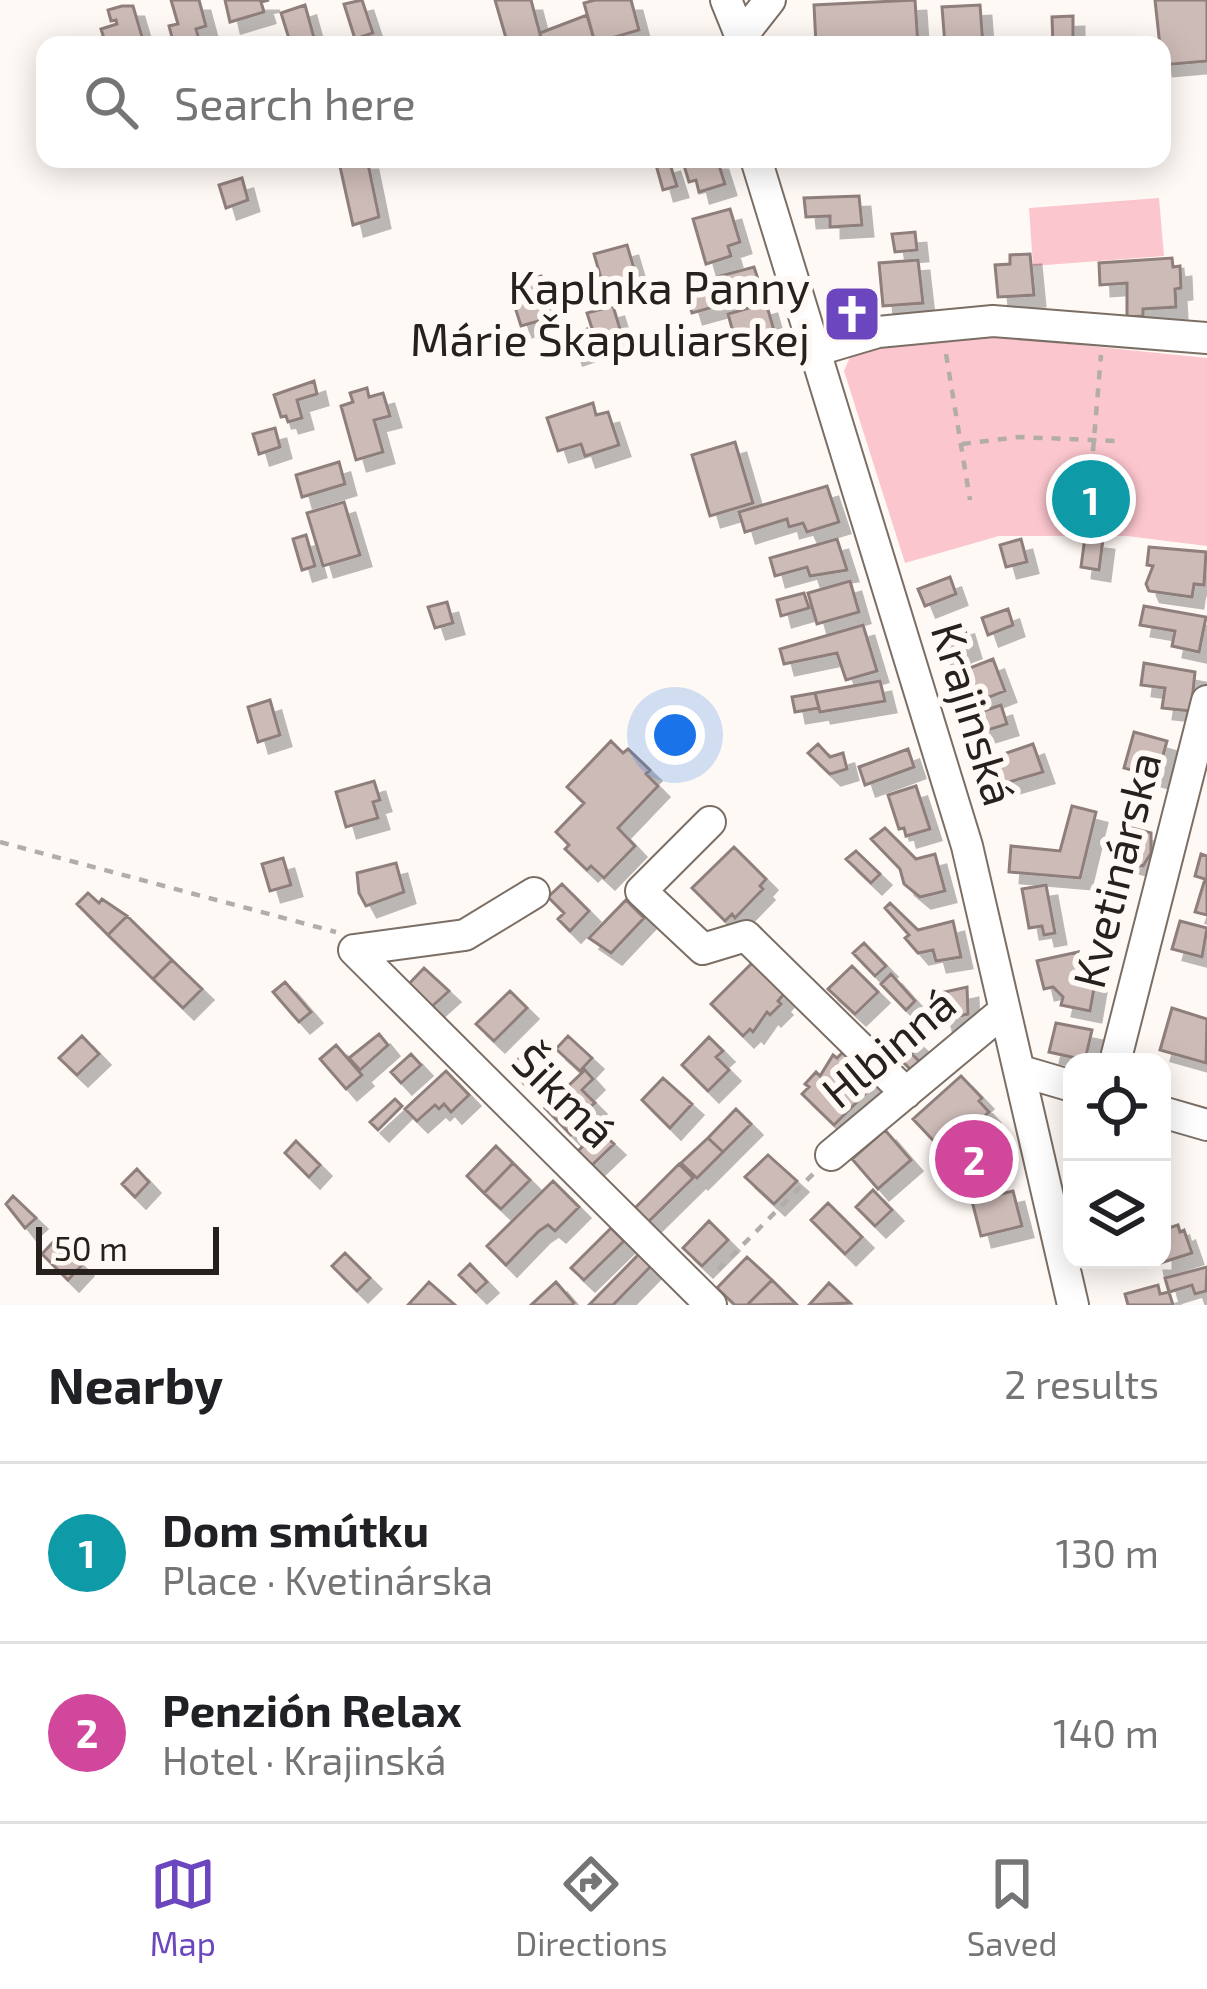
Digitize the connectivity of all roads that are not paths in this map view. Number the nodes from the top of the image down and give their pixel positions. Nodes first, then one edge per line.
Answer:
1 (726, 0) edge
2 (745, 0) edge
3 (770, 0) edge
4 (739, 36) edge
5 (741, 36) edge
6 (745, 36) edge
7 (759, 168) edge
8 (1207, 338) edge
9 (814, 351) junction
10 (1207, 700) edge
11 (710, 822) dead end
12 (534, 893) dead end
13 (1005, 1010) junction
14 (1117, 1053) edge
15 (1021, 1071) junction
16 (1063, 1083) edge
17 (905, 1093) junction
18 (1171, 1115) edge
19 (1207, 1125) edge
20 (832, 1155) road end
21 (710, 1292) edge
22 (1073, 1305) edge

1 - 4 street
2 - 5 street
3 - 6 street
7 - 9 street, Krajinská
8 - 9 street
9 - 13 street, Krajinská
10 - 14 street, Kvetinárska
11 - 17 street
12 - 21 street, Šikmá
13 - 15 street, Krajinská
13 - 17 street, Hlbinná
15 - 16 street
15 - 22 street, Krajinská
17 - 20 street, Hlbinná
18 - 19 street

